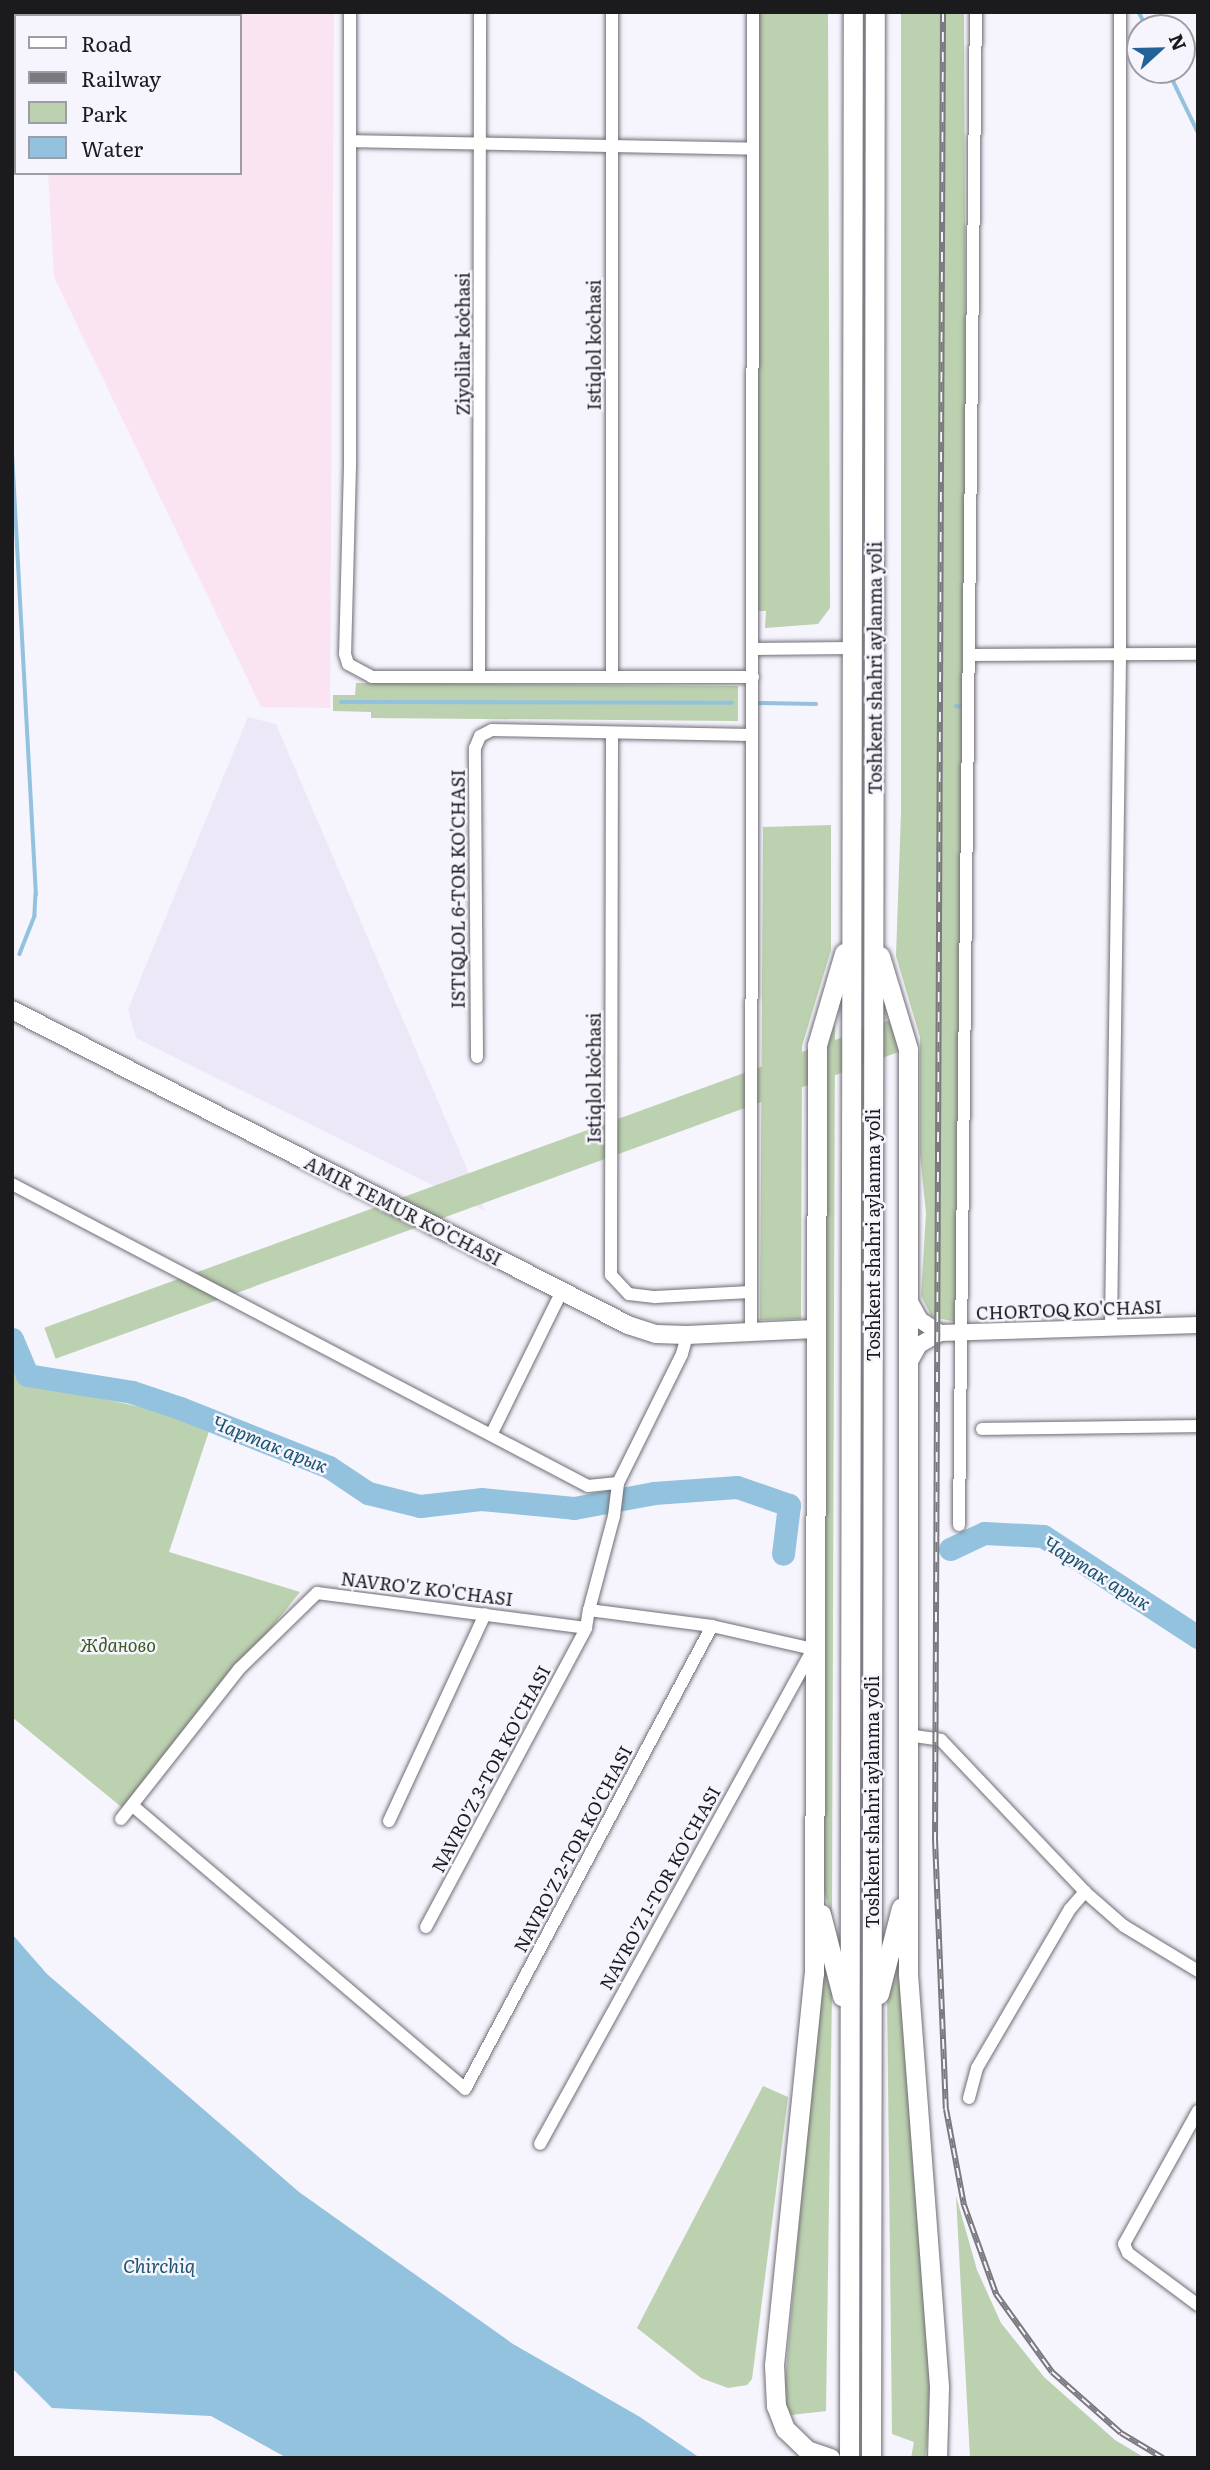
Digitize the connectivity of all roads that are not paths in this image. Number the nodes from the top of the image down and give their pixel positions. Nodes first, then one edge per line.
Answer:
1 (349, 12) edge
2 (480, 12) edge
3 (612, 12) edge
4 (753, 12) edge
5 (853, 12) edge
6 (875, 12) edge
7 (976, 12) edge
8 (1120, 12) edge
9 (350, 141) junction
10 (481, 146) junction
11 (612, 147) junction
12 (751, 149) junction
13 (852, 648) junction
14 (876, 648) junction
15 (752, 649) junction
16 (1198, 654) edge
17 (972, 655) junction
18 (1120, 656) junction
19 (479, 677) junction
20 (611, 677) junction
21 (752, 677) junction
22 (612, 733) junction
23 (751, 735) junction
24 (851, 931) junction
25 (874, 935) junction
26 (12, 1010) edge
27 (477, 1057) dead end
28 (12, 1184) edge
29 (750, 1292) junction
30 (907, 1292) junction
31 (561, 1293) junction
32 (1198, 1325) edge
33 (1111, 1328) junction
34 (814, 1329) junction
35 (962, 1332) junction
36 (751, 1333) junction
37 (940, 1333) junction
38 (687, 1335) junction
39 (907, 1371) junction
40 (1198, 1426) edge
41 (982, 1429) dead end
42 (492, 1433) junction
43 (617, 1486) junction
44 (960, 1525) dead end
45 (589, 1610) junction
46 (485, 1614) junction
47 (712, 1626) junction
48 (586, 1628) junction
49 (813, 1650) junction
50 (907, 1735) junction
51 (133, 1806) junction
52 (121, 1819) dead end
53 (389, 1821) dead end
54 (813, 1882) junction
55 (907, 1883) junction
56 (1085, 1892) junction
57 (426, 1927) dead end
58 (1198, 1971) edge
59 (872, 2021) junction
60 (849, 2024) junction
61 (969, 2098) dead end
62 (1198, 2111) edge
63 (540, 2144) dead end
64 (1198, 2305) edge
65 (830, 2458) edge
66 (849, 2458) edge
67 (871, 2458) edge
68 (937, 2458) edge

1 - 9 street
2 - 10 street, Ziyolilar koʻchasi
3 - 11 street, Istiqlol koʻchasi
4 - 12 street
5 - 13 highway, Toshkent shahri aylanma yoʻli
6 - 14 highway, Toshkent shahri aylanma yoʻli
7 - 17 street
8 - 18 street
9 - 10 street
9 - 19 street
10 - 11 street
10 - 19 street, Ziyolilar koʻchasi
11 - 12 street
11 - 20 street, Istiqlol koʻchasi
12 - 15 street
13 - 14 highway
13 - 15 street
13 - 24 highway, Toshkent shahri aylanma yoʻli
14 - 25 highway, Toshkent shahri aylanma yoʻli
15 - 21 street
16 - 18 street
17 - 18 street
17 - 35 street
18 - 33 street
19 - 20 street
20 - 21 street
21 - 23 street
22 - 23 street
22 - 27 street, ISTIQLOL 6-TOR KO'CHASI
22 - 29 street, Istiqlol koʻchasi
23 - 29 street
24 - 34 highway
24 - 60 highway, Toshkent shahri aylanma yoʻli
25 - 30 highway
25 - 59 highway, Toshkent shahri aylanma yoʻli
26 - 31 main road, AMIR TEMUR KO'CHASI
28 - 42 street
29 - 36 street
30 - 37 street
30 - 39 highway
31 - 38 main road, AMIR TEMUR KO'CHASI
31 - 42 street
32 - 33 street, CHORTOQ KO'CHASI
33 - 35 street, CHORTOQ KO'CHASI
34 - 36 main road, AMIR TEMUR KO'CHASI
34 - 49 highway
35 - 37 street, CHORTOQ KO'CHASI
35 - 44 street
36 - 38 main road, AMIR TEMUR KO'CHASI
37 - 39 street
38 - 43 street
39 - 50 highway
40 - 41 street
42 - 43 street
43 - 45 street
45 - 47 street
45 - 48 street
46 - 48 street, NAVRO'Z KO'CHASI
46 - 51 street, NAVRO'Z KO'CHASI
46 - 53 street
47 - 49 street
47 - 51 street, NAVRO'Z 2-TOR KO'CHASI
48 - 57 street, NAVRO'Z 3-TOR KO'CHASI
49 - 54 highway
49 - 63 street, NAVRO'Z 1-TOR KO'CHASI
50 - 55 highway
50 - 56 street
51 - 52 street, NAVRO'Z KO'CHASI
54 - 60 highway
54 - 65 highway
55 - 59 highway
55 - 68 highway
56 - 58 street
56 - 61 street
59 - 67 highway, Toshkent shahri aylanma yoʻli
60 - 66 highway, Toshkent shahri aylanma yoʻli
62 - 64 street

